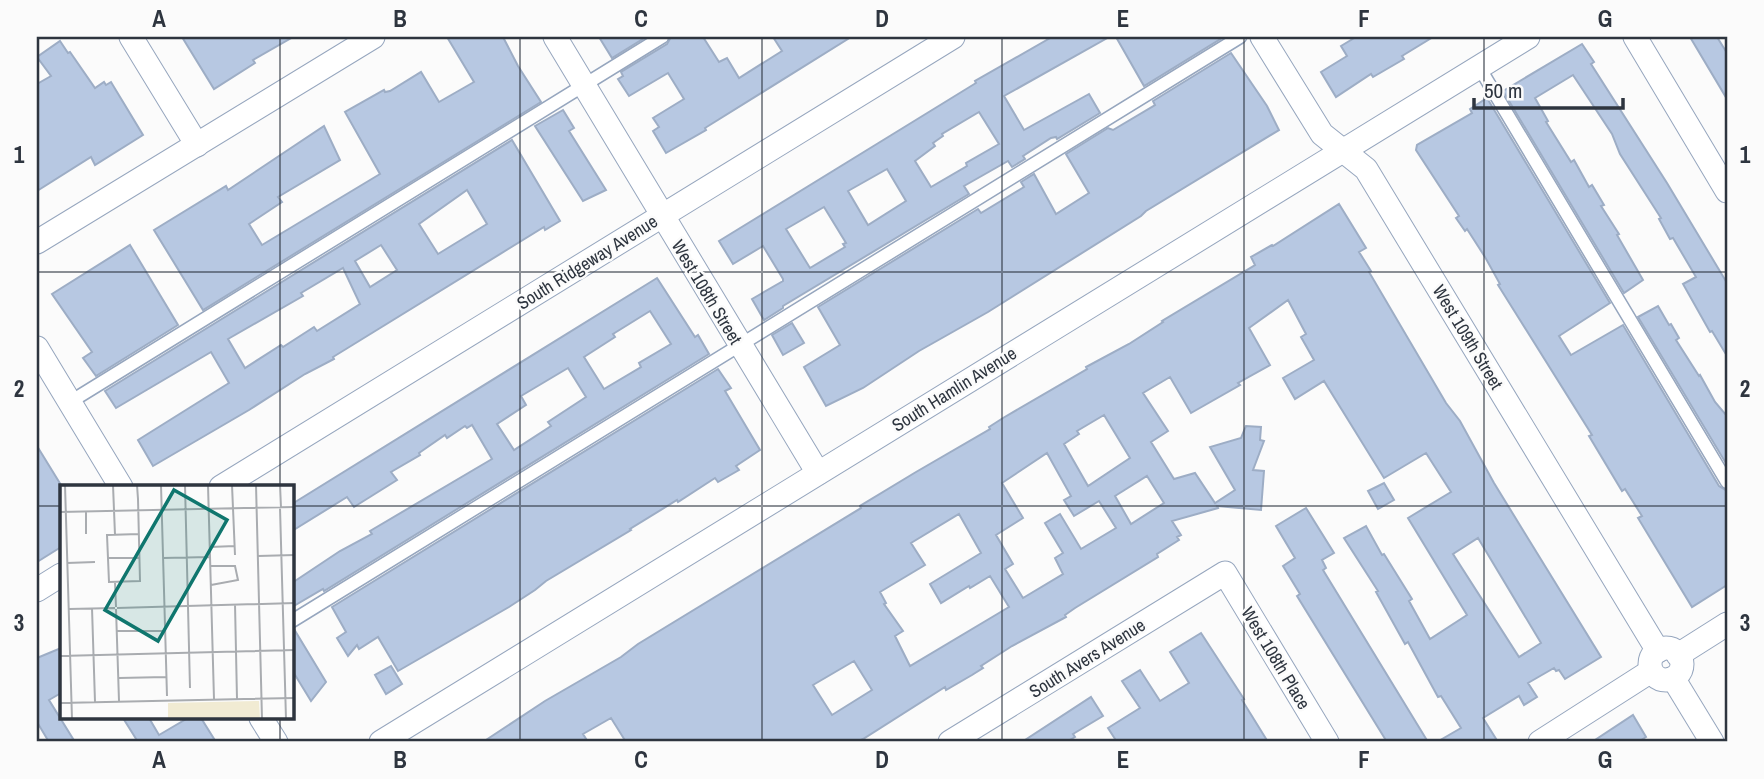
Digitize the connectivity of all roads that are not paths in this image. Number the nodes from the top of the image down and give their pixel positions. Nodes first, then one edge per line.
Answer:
1 (131, 37) edge
2 (373, 37) edge
3 (555, 37) edge
4 (662, 37) edge
5 (953, 37) edge
6 (1240, 37) edge
7 (1262, 37) edge
8 (1528, 37) edge
9 (1635, 37) edge
10 (1479, 67) junction
11 (584, 85) junction
12 (197, 145) junction
13 (1342, 151) junction
14 (1727, 191) edge
15 (662, 216) junction
16 (37, 242) edge
17 (739, 345) junction
18 (37, 348) edge
19 (70, 402) junction
20 (818, 473) junction
21 (1727, 482) edge
22 (120, 485) edge
23 (224, 485) edge
24 (1225, 573) joint
25 (60, 576) edge
26 (37, 590) edge
27 (294, 620) edge
28 (1727, 625) edge
29 (1663, 659) junction
30 (262, 720) edge
31 (964, 738) edge
32 (276, 742) edge
33 (381, 742) edge
34 (1327, 742) edge
35 (1540, 742) edge
36 (1712, 742) edge

1 - 12 street
2 - 12 street
3 - 11 street, West 108th Street
4 - 11 lane
5 - 15 street, South Ridgeway Avenue
6 - 17 lane
7 - 13 street, West 109th Street
8 - 10 street, South Hamlin Avenue
9 - 14 street
10 - 13 street, South Hamlin Avenue
10 - 21 lane
11 - 15 street, West 108th Street
11 - 19 lane
12 - 16 street
13 - 20 street, South Hamlin Avenue
13 - 29 street, West 109th Street
15 - 17 street, West 108th Street
15 - 23 street, South Ridgeway Avenue
17 - 20 street, West 108th Street
17 - 27 lane
18 - 19 street
19 - 22 street
20 - 33 street, South Hamlin Avenue
24 - 31 street, South Avers Avenue
24 - 34 street, West 108th Place
25 - 26 street
28 - 29 street
29 - 35 street
29 - 36 street
30 - 32 street

